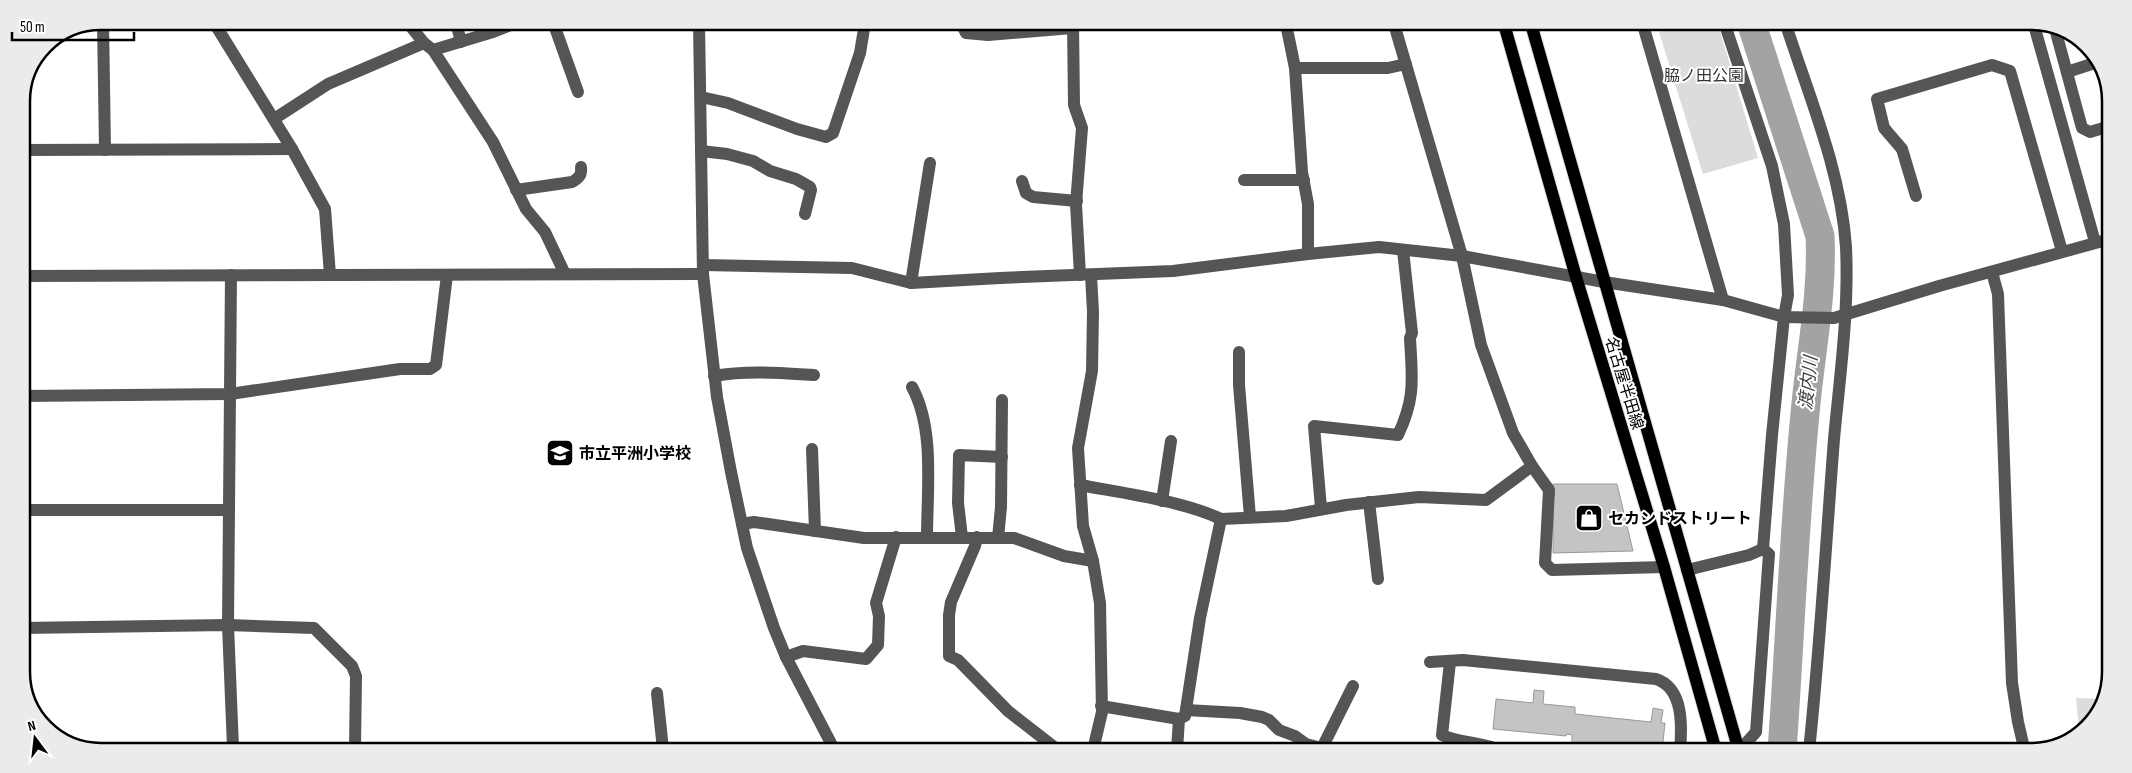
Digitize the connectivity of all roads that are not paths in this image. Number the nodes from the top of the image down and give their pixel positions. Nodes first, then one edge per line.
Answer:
1 (100, 30) edge
2 (218, 30) edge
3 (414, 30) edge
4 (458, 30) edge
5 (496, 30) edge
6 (556, 30) edge
7 (699, 30) edge
8 (864, 30) edge
9 (964, 30) edge
10 (1035, 30) edge
11 (1072, 30) edge
12 (1287, 30) edge
13 (1396, 30) edge
14 (1506, 30) edge
15 (1533, 30) edge
16 (1645, 30) edge
17 (1727, 30) edge
18 (1788, 30) edge
19 (2035, 30) edge
20 (2057, 35) edge
21 (462, 42) junction
22 (428, 46) junction
23 (1406, 64) junction
24 (2091, 64) edge
25 (1295, 68) junction
26 (2067, 72) junction
27 (578, 92) dead end
28 (700, 97) junction
29 (274, 119) junction
30 (2102, 128) edge
31 (292, 149) junction
32 (30, 150) edge
33 (105, 150) junction
34 (701, 151) junction
35 (930, 163) dead end
36 (581, 166) dead end
37 (1244, 180) dead end
38 (1304, 180) junction
39 (1022, 181) dead end
40 (516, 190) junction
41 (1916, 196) dead end
42 (1077, 201) junction
43 (805, 214) dead end
44 (2102, 241) edge
45 (2095, 242) junction
46 (1403, 250) junction
47 (2062, 251) junction
48 (1308, 254) junction
49 (1462, 256) junction
50 (703, 269) junction
51 (1992, 272) junction
52 (447, 274) junction
53 (564, 274) junction
54 (231, 275) junction
55 (330, 275) junction
56 (1085, 275) junction
57 (30, 276) edge
58 (1576, 277) junction
59 (1604, 282) junction
60 (911, 283) junction
61 (1723, 300) junction
62 (1789, 316) junction
63 (1840, 316) junction
64 (1239, 352) dead end
65 (814, 375) dead end
66 (714, 376) junction
67 (912, 387) dead end
68 (230, 394) junction
69 (30, 396) edge
70 (1002, 400) dead end
71 (1171, 441) dead end
72 (812, 449) dead end
73 (1002, 457) junction
74 (1532, 466) junction
75 (1080, 485) junction
76 (1162, 501) junction
77 (1369, 502) junction
78 (1321, 508) junction
79 (30, 510) edge
80 (229, 510) junction
81 (1250, 517) junction
82 (1220, 519) junction
83 (742, 524) junction
84 (815, 531) junction
85 (896, 537) junction
86 (927, 537) junction
87 (962, 537) junction
88 (977, 537) junction
89 (998, 538) junction
90 (1764, 549) junction
91 (1093, 561) junction
92 (1664, 568) junction
93 (1687, 570) junction
94 (1378, 579) dead end
95 (228, 625) junction
96 (30, 628) edge
97 (786, 657) junction
98 (1430, 662) dead end
99 (1450, 662) junction
100 (1353, 686) dead end
101 (658, 692) dead end
102 (1101, 706) junction
103 (1182, 714) junction
104 (233, 743) edge
105 (355, 743) edge
106 (663, 743) edge
107 (831, 743) edge
108 (1049, 743) edge
109 (1094, 743) edge
110 (1178, 743) edge
111 (1305, 743) edge
112 (1327, 743) edge
113 (1479, 743) edge
114 (1681, 743) edge
115 (1714, 743) edge
116 (1737, 743) edge
117 (1746, 743) edge
118 (1810, 743) edge
119 (2023, 743) edge

1 - 33 street
2 - 29 street
3 - 22 street
4 - 21 street
5 - 21 street
6 - 27 street
7 - 28 street
8 - 28 street
9 - 10 street
11 - 42 street
12 - 25 street
13 - 23 street
14 - 58 main road, 名古屋半田線
15 - 59 main road, 名古屋半田線
16 - 61 street
17 - 62 street
18 - 63 street
19 - 45 street
20 - 26 street
21 - 22 street
22 - 29 street
22 - 40 street
23 - 25 street
23 - 49 street
24 - 26 street
25 - 38 street
26 - 30 street
28 - 34 street
29 - 31 street
31 - 33 street
31 - 55 street
32 - 33 street
34 - 43 street
34 - 50 street
35 - 60 street
36 - 40 street
37 - 38 street
38 - 48 street
39 - 42 street
40 - 53 street
41 - 47 street
42 - 56 street
44 - 45 street
45 - 47 street
46 - 48 street
46 - 49 street
46 - 78 street
47 - 51 street
48 - 56 street
49 - 58 street
49 - 74 street
50 - 53 street
50 - 60 street
50 - 66 street
51 - 63 street
51 - 119 street
52 - 53 street
52 - 55 street
52 - 68 street
54 - 55 street
54 - 57 street
54 - 68 street
56 - 60 street
56 - 75 street
58 - 59 street
58 - 92 main road, 名古屋半田線
59 - 61 street
59 - 93 main road, 名古屋半田線
61 - 62 street
62 - 63 street
62 - 90 street
63 - 118 street
64 - 81 street
65 - 66 street
66 - 83 street
67 - 86 street
68 - 69 street
68 - 80 street
70 - 73 street
71 - 76 street
72 - 84 street
73 - 87 street
73 - 89 street
74 - 77 street
74 - 92 street
75 - 76 street
75 - 91 street
76 - 82 street
77 - 78 street
77 - 94 street
78 - 81 street
79 - 80 street
80 - 95 street
81 - 82 street
82 - 103 street
83 - 84 street
83 - 97 street
84 - 85 street
85 - 86 street
85 - 97 street
86 - 87 street
87 - 88 street
88 - 89 street
88 - 108 street
89 - 91 street
90 - 93 street
90 - 117 street
91 - 102 street
92 - 115 main road, 名古屋半田線
93 - 116 main road, 名古屋半田線
95 - 96 street
95 - 104 street
95 - 105 street
97 - 107 street
98 - 99 street
99 - 113 street
99 - 114 street
100 - 112 street
101 - 106 street
102 - 103 street
102 - 109 street
103 - 110 street
103 - 111 street

